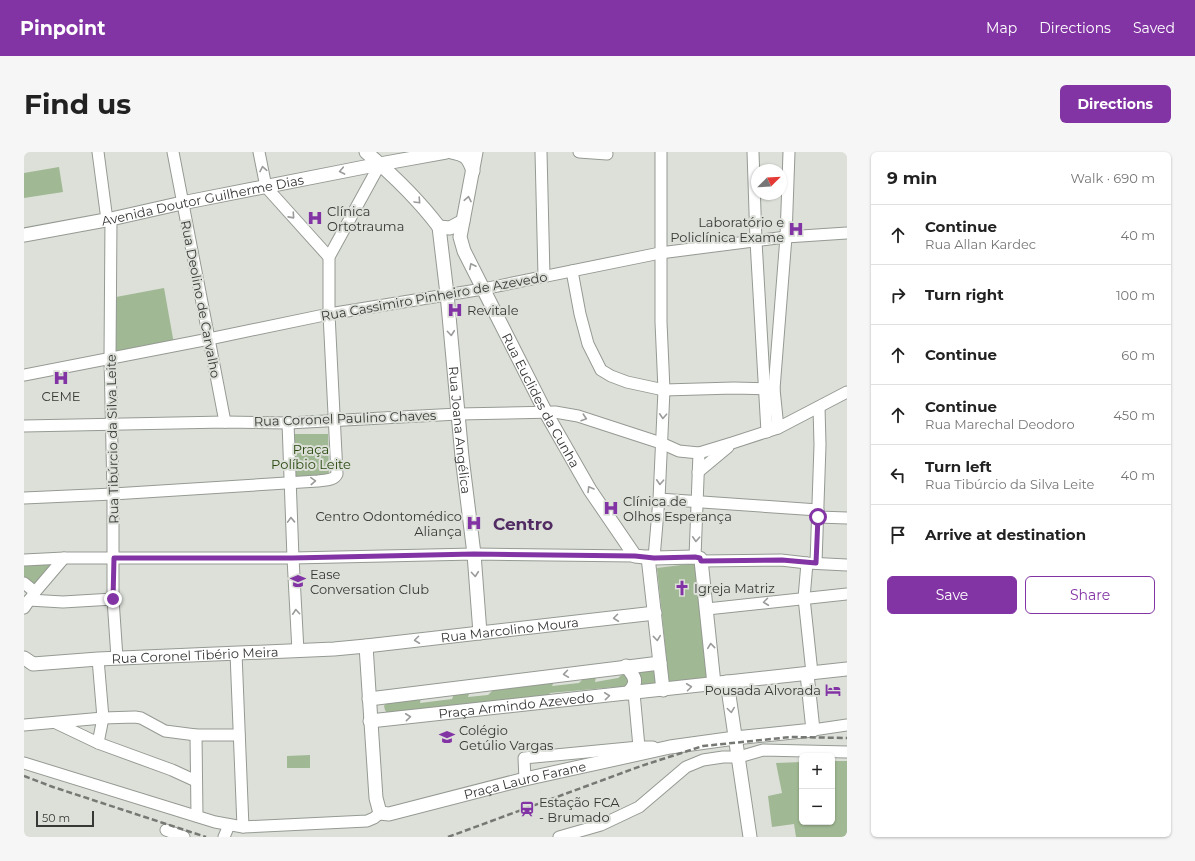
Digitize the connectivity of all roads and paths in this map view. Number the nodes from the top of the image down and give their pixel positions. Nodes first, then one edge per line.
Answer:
1 (98, 152) edge
2 (173, 152) edge
3 (259, 152) edge
4 (366, 152) edge
5 (446, 152) edge
6 (451, 152) edge
7 (476, 152) edge
8 (541, 152) edge
9 (579, 152) edge
10 (661, 152) edge
11 (753, 152) edge
12 (789, 152) edge
13 (607, 154) dead end
14 (407, 159) junction
15 (380, 164) junction
16 (473, 171) junction
17 (399, 181) junction
18 (266, 187) junction
19 (182, 203) junction
20 (109, 219) junction
21 (463, 221) junction
22 (439, 227) junction
23 (847, 233) edge
24 (24, 235) edge
25 (786, 237) junction
26 (756, 241) junction
27 (660, 253) junction
28 (329, 256) junction
29 (572, 271) junction
30 (544, 276) junction
31 (483, 288) junction
32 (447, 294) junction
33 (329, 314) junction
34 (209, 339) junction
35 (110, 358) junction
36 (24, 375) edge
37 (769, 389) junction
38 (664, 390) junction
39 (847, 392) edge
40 (819, 407) junction
41 (546, 413) junction
42 (458, 414) junction
43 (335, 420) junction
44 (225, 422) junction
45 (288, 423) junction
46 (111, 424) junction
47 (24, 426) edge
48 (778, 428) junction
49 (767, 432) junction
50 (661, 443) junction
51 (732, 443) junction
52 (699, 453) junction
53 (698, 472) junction
54 (290, 482) junction
55 (113, 494) junction
56 (24, 498) edge
57 (659, 499) junction
58 (697, 501) junction
59 (818, 514) junction
60 (847, 518) edge
61 (474, 554) junction
62 (646, 557) junction
63 (64, 558) junction
64 (114, 558) junction
65 (292, 558) junction
66 (698, 559) junction
67 (24, 560) edge
68 (812, 563) junction
69 (847, 565) edge
70 (24, 583) edge
71 (847, 594) edge
72 (804, 598) junction
73 (113, 599) junction
74 (30, 600) edge
75 (707, 609) junction
76 (654, 613) junction
77 (480, 633) junction
78 (366, 646) junction
79 (298, 651) junction
80 (236, 653) junction
81 (116, 658) junction
82 (98, 659) junction
83 (27, 662) edge
84 (660, 663) junction
85 (626, 666) junction
86 (847, 669) edge
87 (810, 673) junction
88 (721, 683) junction
89 (663, 690) junction
90 (631, 693) junction
91 (369, 699) junction
92 (103, 718) junction
93 (370, 721) junction
94 (56, 723) junction
95 (24, 725) edge
96 (847, 725) edge
97 (818, 729) junction
98 (847, 734) edge
99 (196, 735) junction
100 (239, 735) junction
101 (735, 738) junction
102 (98, 743) junction
103 (639, 747) junction
104 (670, 747) junction
105 (847, 752) edge
106 (739, 757) junction
107 (24, 763) edge
108 (525, 779) junction
109 (196, 780) junction
110 (380, 813) junction
111 (196, 816) junction
112 (229, 825) junction
113 (243, 827) junction
114 (166, 830) dead end
115 (184, 837) edge
116 (224, 837) edge
117 (559, 837) edge
118 (750, 837) edge

1 - 20 street, Rua Tibúrcio da Silva Leite
2 - 19 street, Rua Deolino de Carvalho
18 -> 3 street
4 - 15 main road
5 - 14 main road, Avenida Doutor Guilherme Dias
6 - 16 main road
7 - 16 main road
8 - 30 street
9 - 13 street
10 - 27 street
11 - 26 street
12 - 25 street
14 - 15 main road, Avenida Doutor Guilherme Dias
14 - 17 main road
15 - 17 main road
15 -> 18 main road, Avenida Doutor Guilherme Dias
15 - 28 street
21 -> 16 main road
17 -> 22 main road
18 - 19 main road, Avenida Doutor Guilherme Dias
18 -> 28 street
19 - 20 main road, Avenida Doutor Guilherme Dias
19 - 34 street, Rua Deolino de Carvalho
20 - 24 main road, Avenida Doutor Guilherme Dias
20 - 35 street, Rua Tibúrcio da Silva Leite
21 - 22 main road
31 -> 21 main road, Rua Euclides da Cunha
22 - 32 main road, Rua Joana Angélica
23 - 25 street, Rua Cassimiro Pinheiro de Azevedo
25 - 26 street, Rua Cassimiro Pinheiro de Azevedo
25 - 37 street
26 - 27 street, Rua Cassimiro Pinheiro de Azevedo
26 - 37 street
27 - 29 street, Rua Cassimiro Pinheiro de Azevedo
27 - 38 street
28 - 33 street
29 - 30 street, Rua Cassimiro Pinheiro de Azevedo
29 - 38 street
30 - 31 street, Rua Cassimiro Pinheiro de Azevedo
31 - 32 street, Rua Cassimiro Pinheiro de Azevedo
31 - 41 main road, Rua Euclides da Cunha
32 - 33 street, Rua Cassimiro Pinheiro de Azevedo
32 -> 42 main road, Rua Joana Angélica
33 - 34 street, Rua Cassimiro Pinheiro de Azevedo
33 - 43 street
34 - 35 street, Rua Cassimiro Pinheiro de Azevedo
34 - 44 street, Rua Deolino de Carvalho
35 - 36 street, Rua Cassimiro Pinheiro de Azevedo
35 - 46 street, Rua Tibúrcio da Silva Leite
37 - 38 street
37 - 48 street
37 - 49 street
38 -> 50 street
39 - 40 street
40 - 48 street
40 - 59 street
41 - 42 street, Rua Coronel Paulino Chaves
41 -> 50 street, Rua Coronel Paulino Chaves
62 -> 41 main road, Rua Euclides da Cunha
42 - 43 street, Rua Coronel Paulino Chaves
42 - 61 main road, Rua Joana Angélica
43 - 45 street, Rua Coronel Paulino Chaves
54 -> 43 street
44 - 45 street, Rua Coronel Paulino Chaves
44 - 46 street, Rua Coronel Paulino Chaves
45 - 54 street
46 - 47 street, Rua Coronel Paulino Chaves
46 - 55 street, Rua Tibúrcio da Silva Leite
48 - 49 street
49 - 51 street
50 - 52 street, Rua Coronel Paulino Chaves
50 -> 57 street
51 - 52 street
51 - 53 street
52 - 53 street
53 - 58 street
54 - 55 street
65 -> 54 street
55 - 56 street
55 - 64 street, Rua Tibúrcio da Silva Leite
57 - 58 street
57 - 62 street
58 - 59 street
58 -> 66 street
59 - 60 street
59 - 68 street
61 - 62 street
61 - 65 street
61 -> 77 main road, Rua Joana Angélica
62 - 66 main road
62 - 76 main road
63 - 64 street
63 - 67 street
63 - 74 street
64 - 65 street
64 - 73 street, Rua Tibúrcio da Silva Leite
79 -> 65 street
66 - 68 street
66 - 75 main road
68 - 69 street
68 - 72 street
70 - 74 street
71 - 72 street
72 -> 75 street
72 - 87 street
73 - 74 street
73 - 81 street, Rua Tibúrcio da Silva Leite
88 -> 75 main road
76 -> 77 main road, Rua Marcolino Moura
76 -> 84 main road
77 -> 78 main road, Rua Marcolino Moura
78 - 79 main road, Rua Coronel Tibério Meira
78 - 91 main road
79 - 80 main road, Rua Coronel Tibério Meira
80 - 81 main road, Rua Coronel Tibério Meira
80 - 100 street
81 - 82 main road, Rua Coronel Tibério Meira
82 - 83 main road, Rua Coronel Tibério Meira
82 - 92 street
84 - 85 main road, Praça Armindo Azevedo
84 - 89 main road
85 - 90 main road
85 -> 91 main road, Praça Armindo Azevedo
86 - 87 main road, Praça Armindo Azevedo
87 - 88 main road, Praça Armindo Azevedo
87 - 97 main road
89 -> 88 main road, Praça Armindo Azevedo
88 -> 101 main road
89 - 90 main road, Praça Armindo Azevedo
93 -> 90 main road, Praça Armindo Azevedo
90 - 103 street
91 - 93 main road
92 - 94 street
92 - 99 street
92 - 102 street
93 - 110 main road
94 - 95 street
94 - 102 street
96 - 97 street
97 - 98 street
97 - 101 main road, Praça Lauro Farane
99 - 100 street
99 - 109 street
100 - 113 street
101 - 104 main road, Praça Lauro Farane
101 - 106 main road
102 - 109 street
103 - 104 street, Praça Lauro Farane
103 - 108 street, Praça Lauro Farane
104 - 108 main road, Praça Lauro Farane
105 - 106 street
106 - 117 street
106 - 118 main road
107 - 111 street
108 - 110 main road, Praça Lauro Farane
109 - 111 street
110 - 113 street
111 - 112 street
112 - 113 street
112 - 116 street
114 - 115 street

